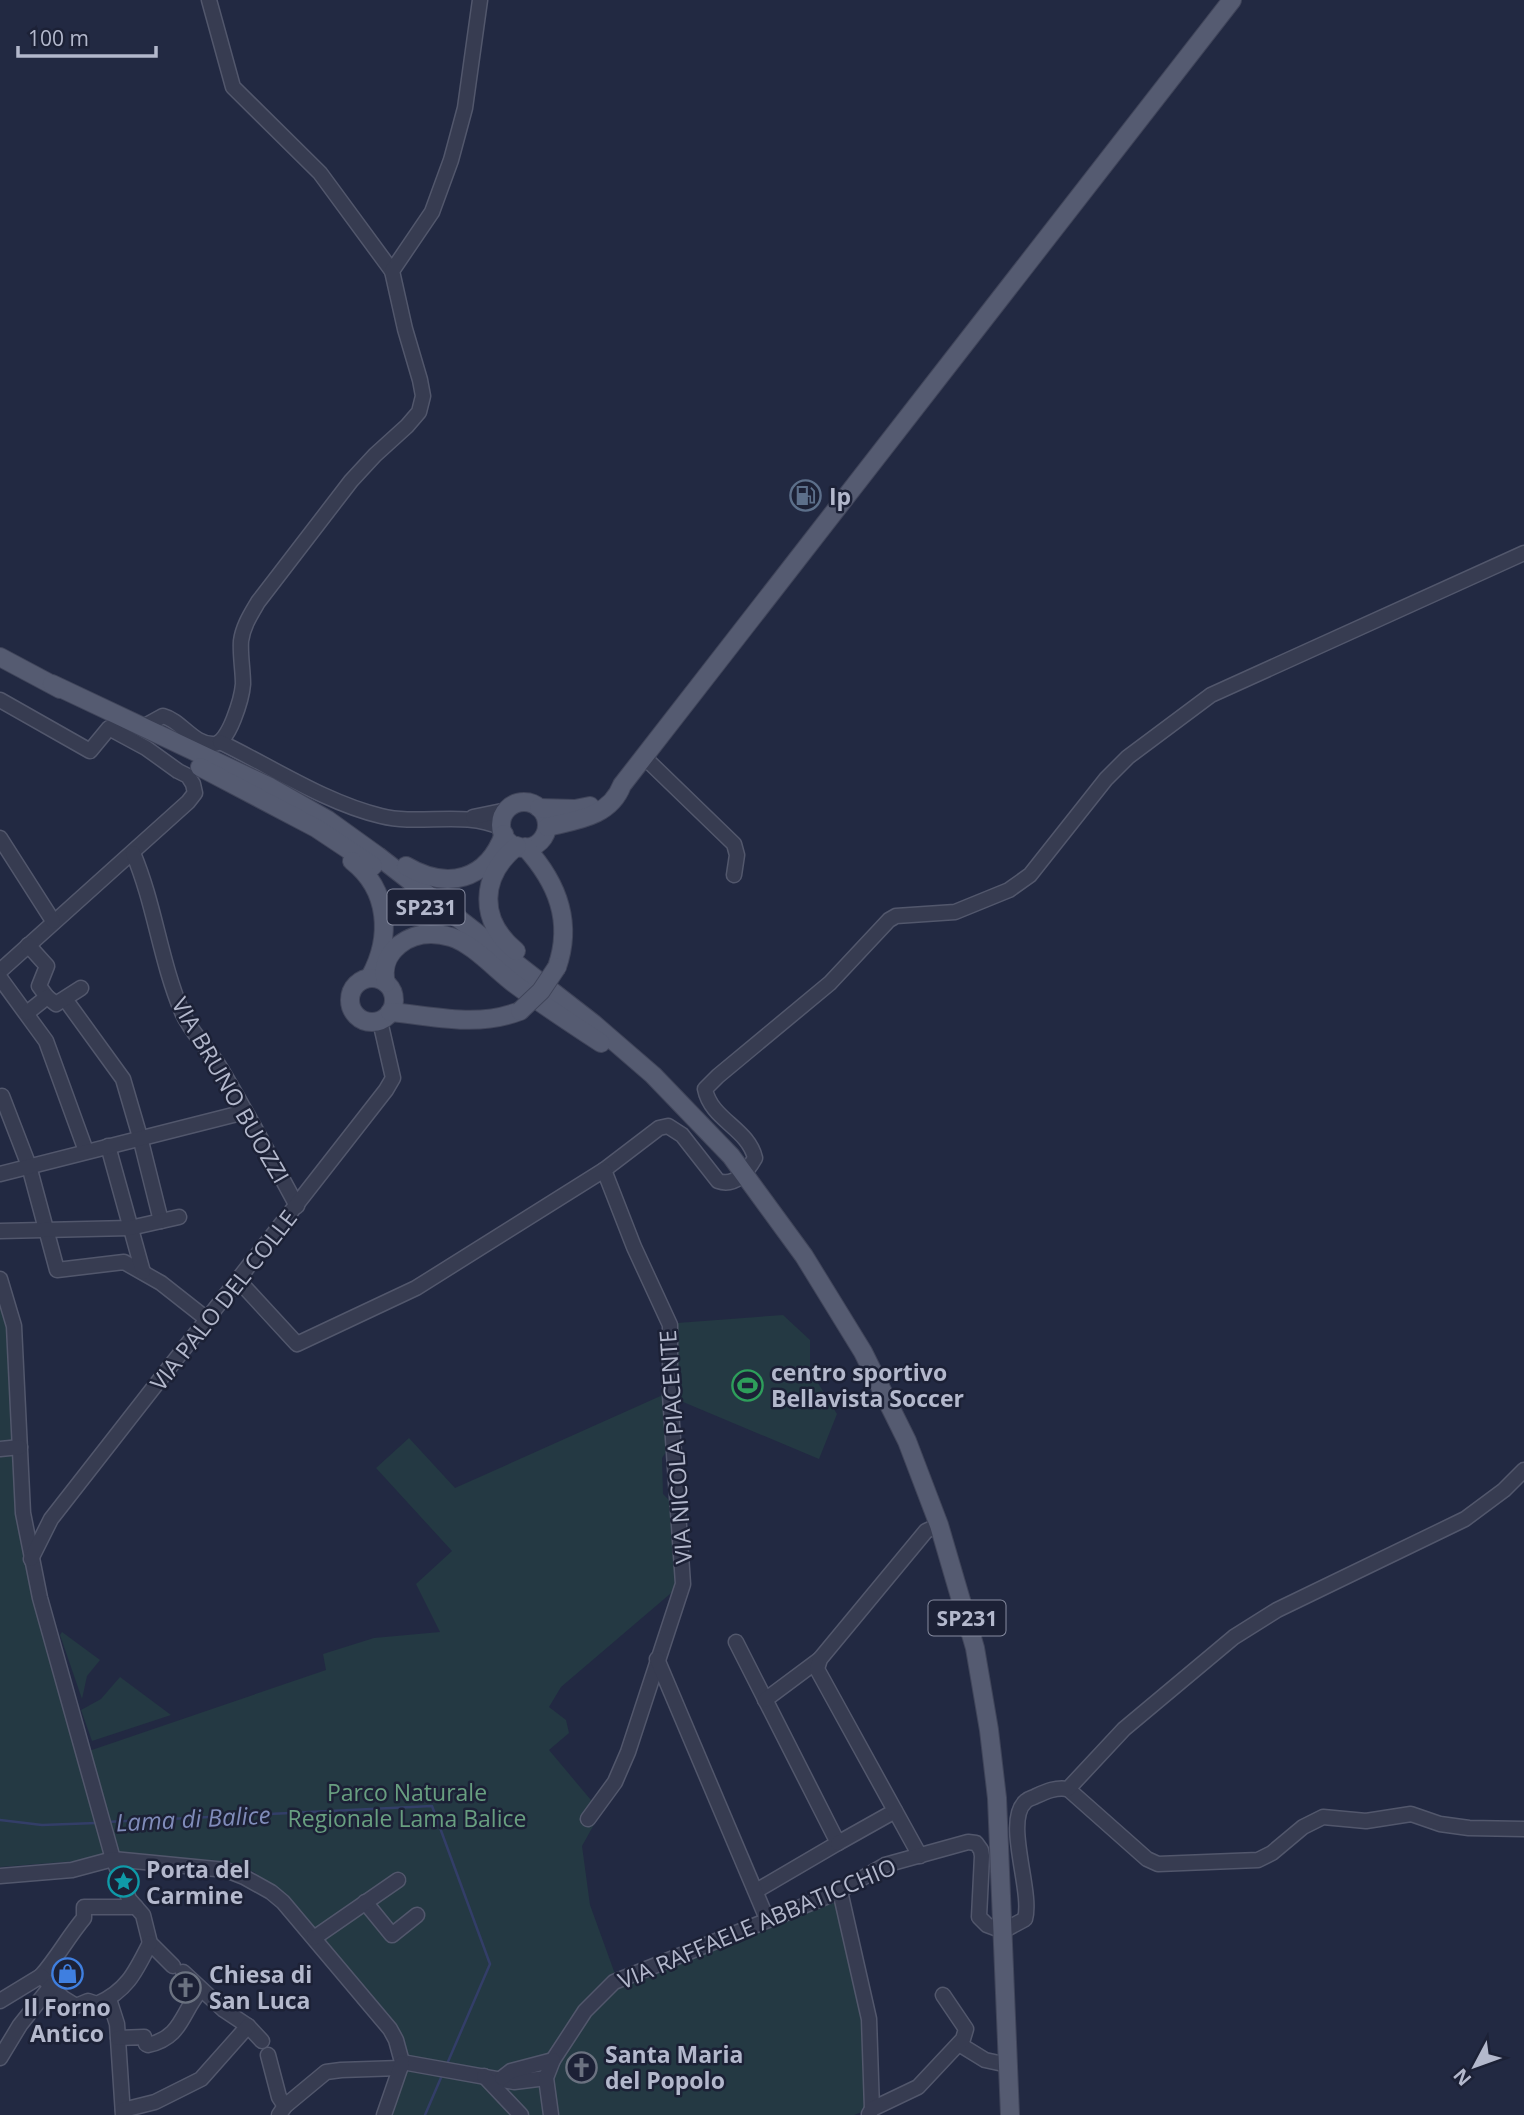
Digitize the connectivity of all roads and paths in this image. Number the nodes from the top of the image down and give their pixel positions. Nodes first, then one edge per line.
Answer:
1 (209, 0) edge
2 (480, 0) edge
3 (1232, 0) edge
4 (392, 271) junction
5 (1524, 553) edge
6 (0, 657) edge
7 (52, 684) junction
8 (0, 700) edge
9 (143, 727) junction
10 (220, 743) junction
11 (155, 748) junction
12 (203, 755) junction
13 (643, 757) junction
14 (222, 778) junction
15 (622, 785) junction
16 (539, 808) junction
17 (504, 824) junction
18 (546, 831) junction
19 (0, 838) edge
20 (521, 847) junction
21 (133, 852) junction
22 (734, 875) dead end
23 (548, 877) junction
24 (53, 921) junction
25 (28, 945) junction
26 (0, 971) edge
27 (0, 978) edge
28 (378, 980) junction
29 (81, 988) dead end
30 (47, 997) junction
31 (65, 999) junction
32 (27, 1013) junction
33 (384, 1014) junction
34 (600, 1043) junction
35 (635, 1058) junction
36 (2, 1096) dead end
37 (245, 1112) junction
38 (140, 1137) junction
39 (107, 1146) junction
40 (86, 1151) junction
41 (29, 1166) junction
42 (604, 1170) junction
43 (0, 1174) edge
44 (743, 1176) junction
45 (297, 1206) junction
46 (179, 1217) dead end
47 (161, 1221) junction
48 (130, 1228) junction
49 (47, 1230) junction
50 (0, 1231) edge
51 (143, 1272) junction
52 (0, 1279) edge
53 (239, 1281) junction
54 (208, 1320) junction
55 (20, 1447) junction
56 (0, 1449) edge
57 (1524, 1470) edge
58 (51, 1519) junction
59 (939, 1525) junction
60 (25, 1526) junction
61 (31, 1559) junction
62 (736, 1642) dead end
63 (657, 1659) junction
64 (820, 1659) junction
65 (765, 1700) junction
66 (1068, 1789) junction
67 (895, 1811) junction
68 (588, 1819) dead end
69 (1524, 1829) edge
70 (838, 1843) junction
71 (920, 1856) junction
72 (113, 1859) junction
73 (0, 1876) edge
74 (398, 1880) dead end
75 (756, 1891) junction
76 (840, 1891) junction
77 (365, 1902) junction
78 (139, 1911) junction
79 (417, 1915) dead end
80 (767, 1919) junction
81 (1003, 1931) junction
82 (314, 1938) junction
83 (150, 1944) junction
84 (44, 1984) junction
85 (201, 1990) junction
86 (943, 1995) dead end
87 (109, 1999) junction
88 (0, 2001) edge
89 (248, 2026) junction
90 (118, 2038) junction
91 (262, 2041) dead end
92 (959, 2044) junction
93 (268, 2055) dead end
94 (0, 2058) edge
95 (553, 2060) junction
96 (403, 2064) junction
97 (1008, 2065) junction
98 (484, 2076) junction
99 (502, 2078) junction
100 (546, 2078) junction
101 (282, 2111) edge
102 (123, 2112) edge
103 (870, 2112) edge
104 (384, 2115) edge
105 (521, 2115) edge
106 (551, 2115) edge
107 (1010, 2115) edge

1 - 4 street
2 - 4 street
3 - 13 main road
4 - 10 street
5 - 44 street
6 - 7 main road, SP231
7 - 9 main road, SP231
7 - 11 main road, SP231
8 - 11 street
9 - 10 street
9 - 12 main road, SP231
10 - 17 street
11 - 14 main road, SP231
11 - 21 street
12 - 17 main road
12 - 35 main road, SP231
13 - 15 main road
13 - 22 street
14 - 28 main road
14 - 34 main road, SP231
15 - 16 main road
15 - 18 main road
16 - 17 main road
16 - 18 main road
17 - 20 main road
18 - 20 main road
18 - 23 main road
19 - 24 street
20 - 23 main road
20 - 35 main road
21 - 24 street
21 - 37 street, VIA BRUNO BUOZZI
23 - 33 main road, bridge
24 - 25 street
25 - 26 street
25 - 30 street
27 - 32 street
28 - 33 main road
28 - 33 main road
28 - 34 main road
29 - 31 street
30 - 31 street
30 - 32 street
31 - 38 street
32 - 40 street
33 - 45 street, VIA PALO DEL COLLE
34 - 44 main road, SP231
35 - 44 main road, SP231
36 - 41 street
37 - 38 street
37 - 45 street, VIA BRUNO BUOZZI
38 - 39 street
38 - 47 street
39 - 40 street
39 - 48 street
40 - 41 street
41 - 43 street
41 - 49 street
42 - 44 street
42 - 53 street
42 - 63 street, VIA NICOLA PIACENTE
44 - 59 main road, SP231
45 - 53 street, VIA PALO DEL COLLE
46 - 47 street
47 - 48 street
48 - 49 street
48 - 51 street
49 - 50 street
49 - 51 street
51 - 54 street
52 - 55 street
53 - 54 street, VIA PALO DEL COLLE
54 - 58 street, VIA PALO DEL COLLE
55 - 56 street
55 - 60 street
57 - 66 street
58 - 60 street
58 - 61 street, VIA PALO DEL COLLE
59 - 64 street
59 - 81 main road, SP231
60 - 61 street
61 - 72 street
62 - 65 street
63 - 68 street, VIA NICOLA PIACENTE
63 - 75 street
64 - 65 street
64 - 67 street
65 - 70 street
66 - 69 street
66 - 81 street
67 - 70 street
67 - 71 street
70 - 75 street
71 - 76 street, VIA RAFFAELE ABBATICCHIO
71 - 81 street, VIA RAFFAELE ABBATICCHIO
72 - 73 street
72 - 78 street
72 - 82 street
74 - 77 street
75 - 80 street
76 - 80 street, VIA RAFFAELE ABBATICCHIO
76 - 103 street
77 - 79 street
77 - 82 street
78 - 83 street
78 - 84 street
80 - 95 street, VIA RAFFAELE ABBATICCHIO
81 - 97 main road, SP231
82 - 96 street
83 - 85 street
83 - 87 street
84 - 87 street
84 - 88 street
84 - 94 street
85 - 89 street
85 - 90 street
86 - 92 street
87 - 90 street
89 - 91 street
89 - 102 street
90 - 102 street
92 - 97 street
92 - 103 street
93 - 101 street
95 - 99 street
95 - 100 street, VIA RAFFAELE ABBATICCHIO
96 - 98 street
96 - 101 street
96 - 104 street
97 - 107 main road, SP231
98 - 99 street
98 - 105 street
99 - 100 street
100 - 106 street

